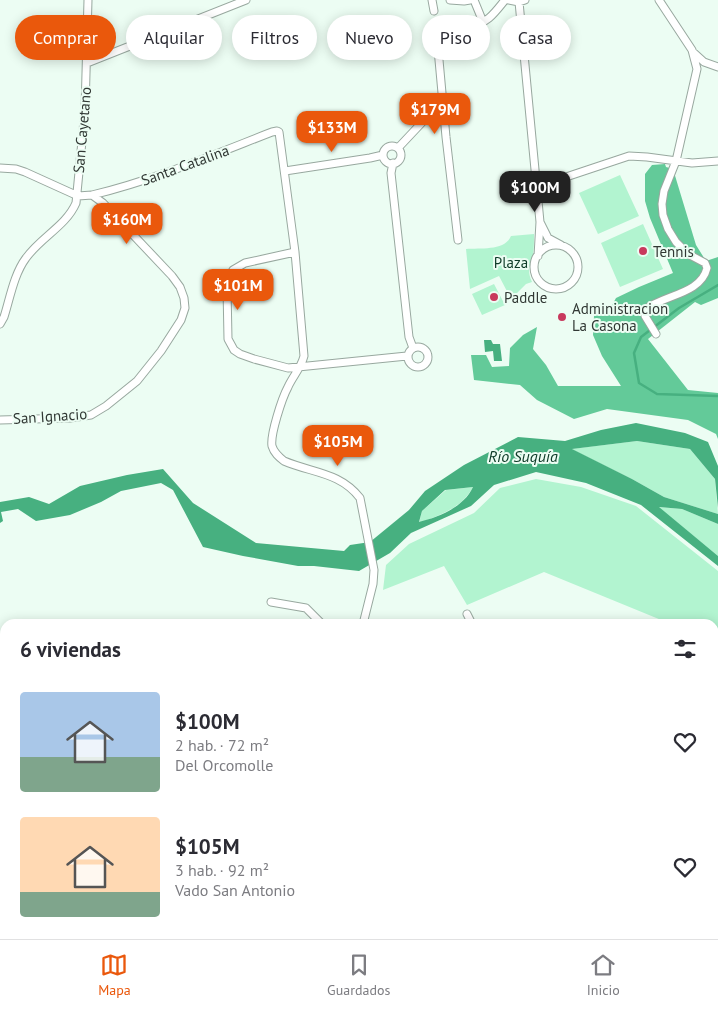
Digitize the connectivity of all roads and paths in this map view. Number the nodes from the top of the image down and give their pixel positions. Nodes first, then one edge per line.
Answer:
1 (88, 0) edge
2 (246, 0) edge
3 (432, 0) edge
4 (450, 0) edge
5 (469, 0) edge
6 (505, 0) edge
7 (509, 0) edge
8 (659, 0) edge
9 (522, 1) edge
10 (434, 11) dead end
11 (479, 15) edge
12 (490, 17) edge
13 (692, 50) junction
14 (439, 60) edge
15 (87, 63) junction
16 (710, 65) junction
17 (718, 67) edge
18 (696, 74) junction
19 (430, 114) dead end
20 (398, 148) junction
21 (383, 155) junction
22 (718, 161) edge
23 (676, 162) junction
24 (393, 164) junction
25 (0, 168) edge
26 (285, 171) junction
27 (537, 180) junction
28 (92, 195) junction
29 (78, 196) junction
30 (540, 222) junction
31 (458, 240) dead end
32 (563, 247) junction
33 (295, 252) junction
34 (538, 256) junction
35 (0, 324) edge
36 (656, 333) dead end
37 (413, 348) junction
38 (407, 356) junction
39 (301, 368) junction
40 (0, 420) edge
41 (271, 602) dead end
42 (467, 614) dead end
43 (317, 619) edge
44 (364, 619) edge
45 (470, 619) edge

1 - 15 street, San Cayetano
2 - 15 street
3 - 10 street
4 - 5 street
5 - 11 street
6 - 12 street
7 - 9 street
8 - 13 street
9 - 27 street
13 - 16 street
13 - 18 street
14 - 31 street
15 - 29 street, San Cayetano
16 - 17 street
16 - 18 street
18 - 23 street
19 - 20 street
20 - 21 street
20 - 24 street
21 - 24 street
21 - 26 street
22 - 23 street
23 - 27 street
23 - 36 street
24 - 37 street
25 - 29 street
26 - 28 street, Santa Catalina
26 - 33 street
27 - 30 street
28 - 29 street
28 - 40 street, San Ignacio
29 - 35 street, San Cayetano
30 - 32 street
30 - 34 street
32 - 34 street
32 - 34 street
33 - 39 street
33 - 39 street
37 - 38 street
37 - 38 street
38 - 39 street
39 - 44 street
41 - 43 street
42 - 45 street

